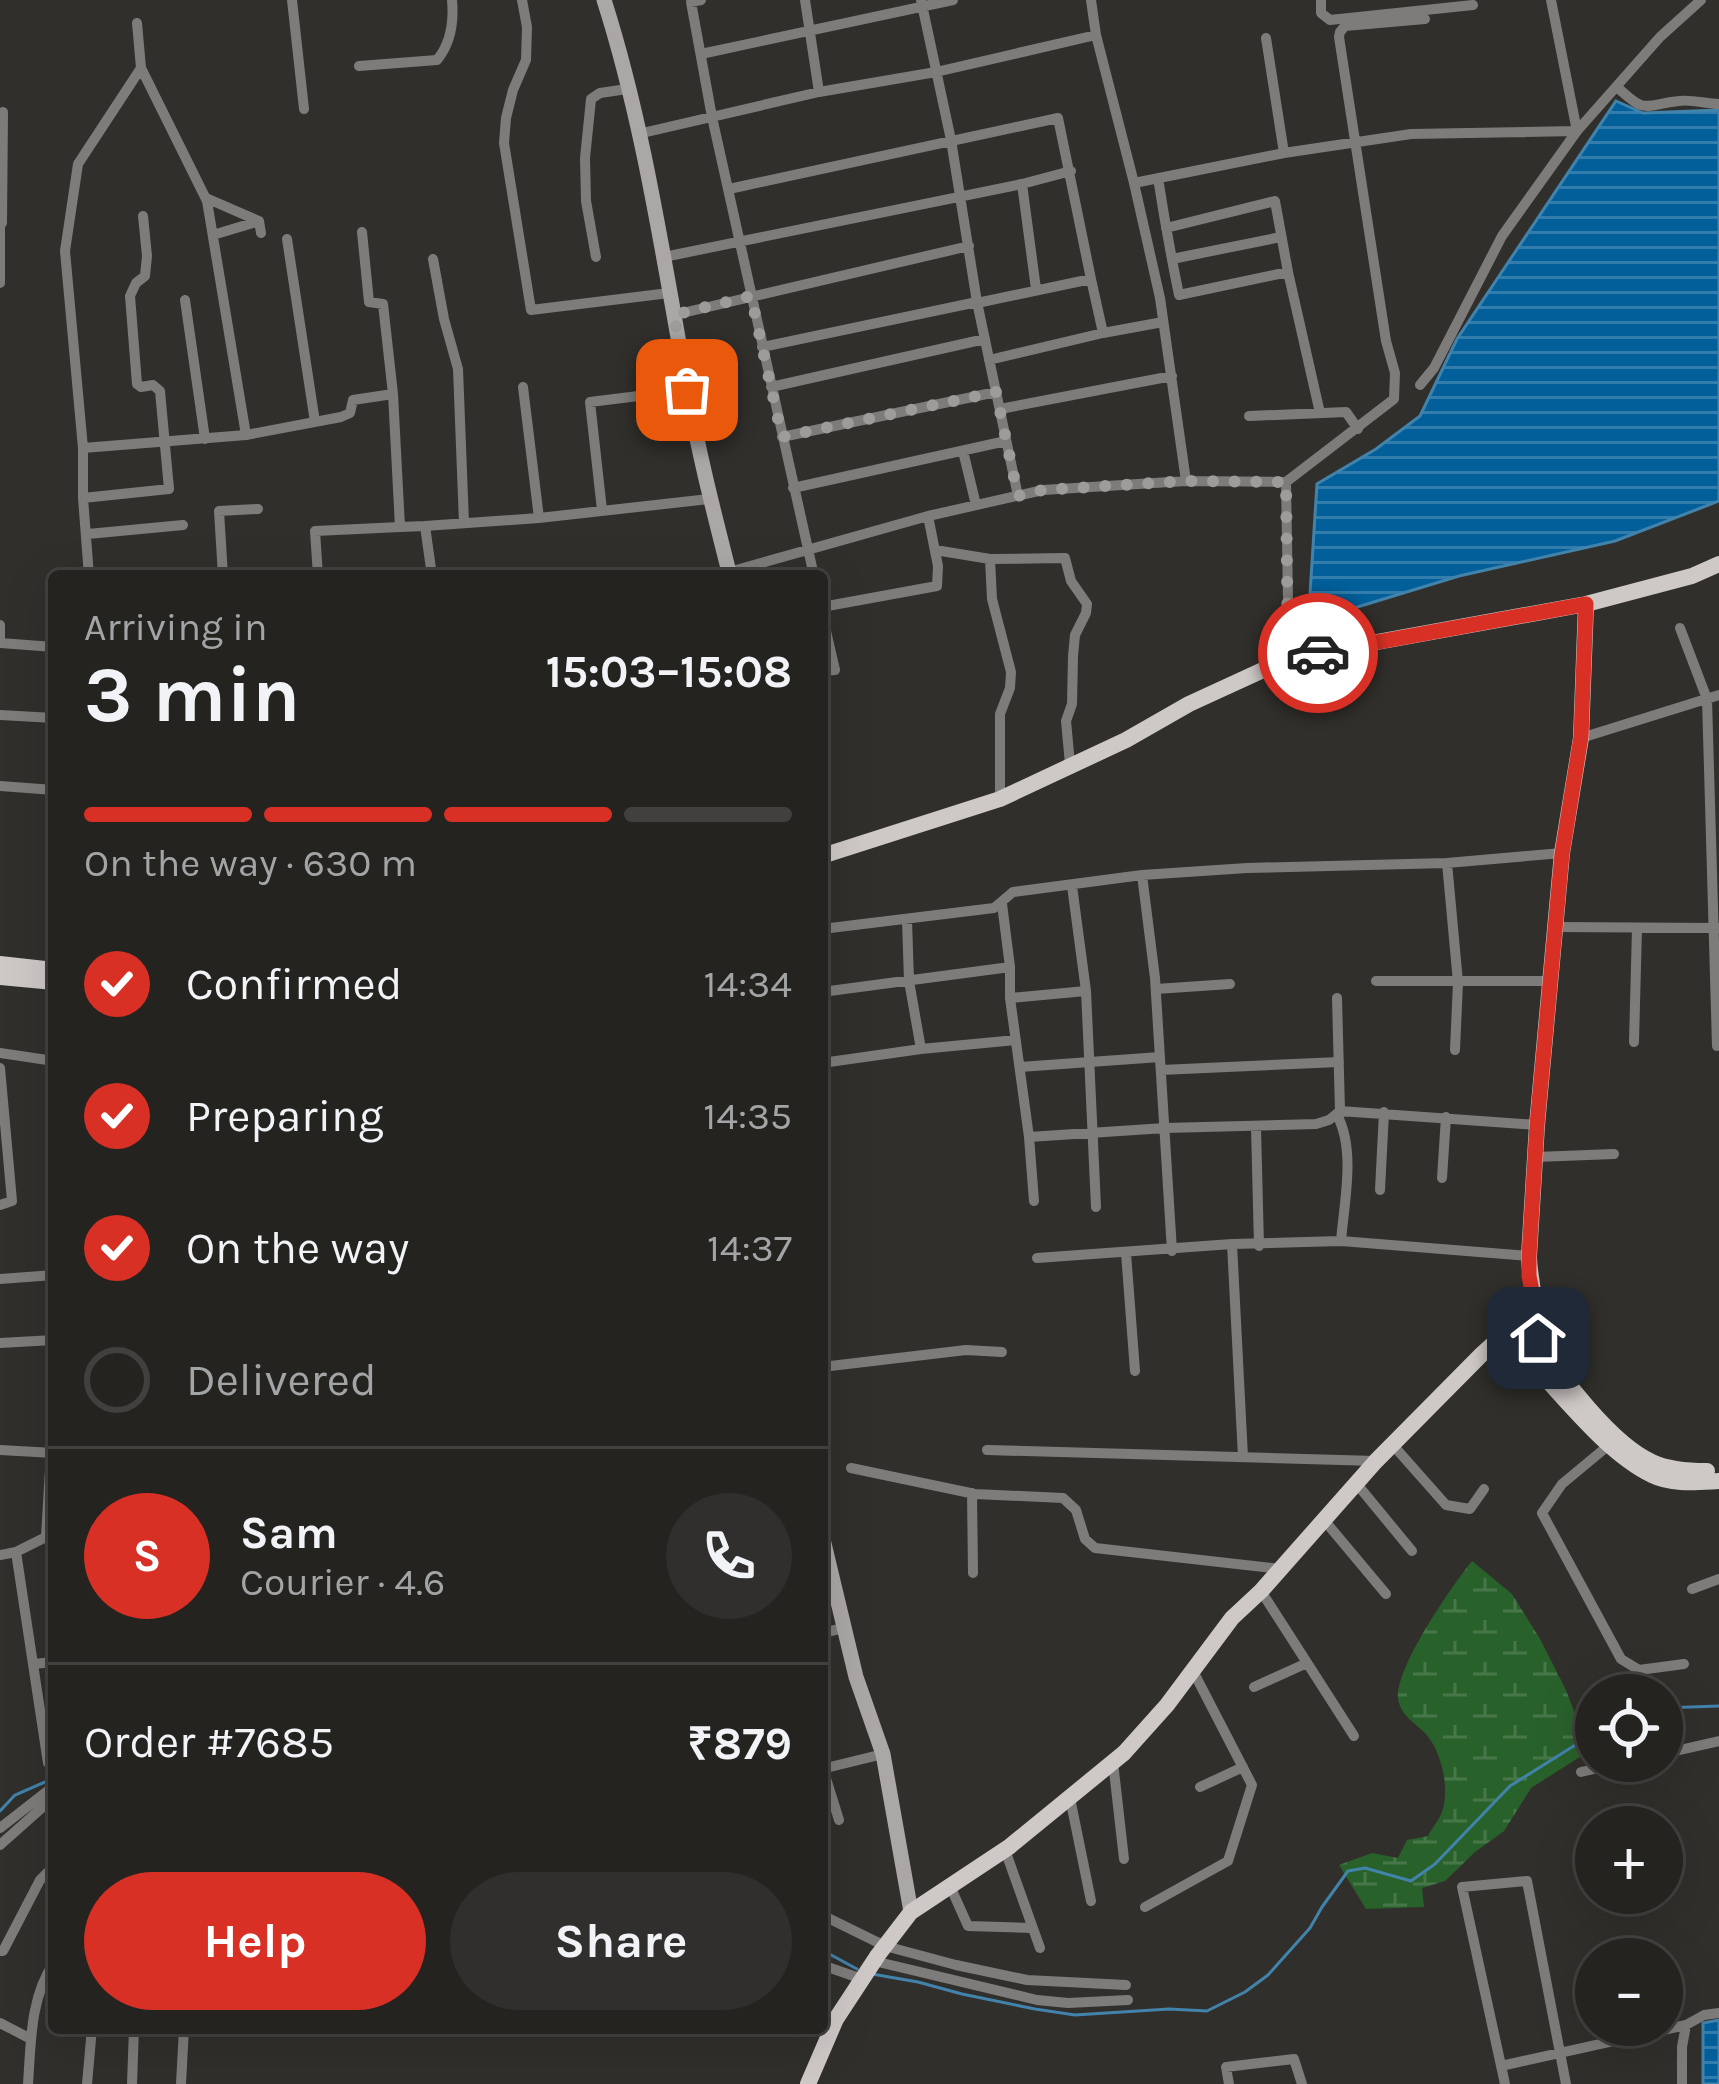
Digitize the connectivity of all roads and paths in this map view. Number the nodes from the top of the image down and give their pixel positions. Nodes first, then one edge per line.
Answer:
1 (292, 0) edge
2 (452, 0) edge
3 (522, 0) edge
4 (604, 0) edge
5 (805, 0) edge
6 (953, 0) edge
7 (1091, 0) edge
8 (1321, 0) edge
9 (1551, 0) edge
10 (1701, 0) edge
11 (694, 1) edge
12 (922, 3) edge
13 (1436, 5) edge
14 (1473, 5) dead end
15 (1425, 19) dead end
16 (137, 23) dead end
17 (810, 31) junction
18 (1096, 35) junction
19 (1266, 38) dead end
20 (701, 54) junction
21 (358, 66) dead end
22 (141, 68) junction
23 (936, 72) junction
24 (1617, 87) junction
25 (627, 89) junction
26 (819, 92) junction
27 (1719, 104) edge
28 (304, 110) dead end
29 (3, 112) edge
30 (712, 117) junction
31 (1576, 131) junction
32 (638, 134) junction
33 (951, 140) junction
34 (1355, 142) junction
35 (1, 151) edge
36 (1284, 153) junction
37 (1071, 171) junction
38 (1158, 178) junction
39 (1134, 183) junction
40 (1022, 184) junction
41 (729, 189) junction
42 (959, 194) junction
43 (206, 198) junction
44 (143, 216) dead end
45 (1, 223) edge
46 (1166, 229) junction
47 (362, 232) dead end
48 (213, 236) junction
49 (1281, 237) junction
50 (287, 239) dead end
51 (741, 242) junction
52 (969, 246) junction
53 (596, 257) dead end
54 (664, 257) junction
55 (433, 259) dead end
56 (1172, 259) junction
57 (1288, 272) junction
58 (1091, 279) junction
59 (0, 283) edge
60 (1036, 289) junction
61 (670, 293) junction
62 (1179, 295) junction
63 (751, 296) junction
64 (1160, 298) junction
65 (185, 300) dead end
66 (977, 302) junction
67 (674, 315) junction
68 (1163, 322) junction
69 (1103, 333) junction
70 (985, 339) junction
71 (762, 347) junction
72 (989, 360) junction
73 (1172, 376) junction
74 (1420, 386) dead end
75 (523, 387) dead end
76 (771, 387) junction
77 (687, 390) junction
78 (996, 392) junction
79 (393, 394) junction
80 (1000, 409) junction
81 (1320, 412) junction
82 (1249, 416) dead end
83 (315, 422) junction
84 (1358, 429) junction
85 (246, 435) junction
86 (782, 437) junction
87 (205, 439) junction
88 (1006, 441) junction
89 (166, 443) junction
90 (83, 448) junction
91 (963, 451) junction
92 (1186, 481) junction
93 (1286, 482) junction
94 (793, 488) junction
95 (1018, 496) junction
96 (82, 498) junction
97 (709, 499) junction
98 (976, 505) junction
99 (258, 508) dead end
100 (602, 510) junction
101 (928, 516) junction
102 (539, 518) junction
103 (464, 523) junction
104 (183, 525) dead end
105 (400, 526) junction
106 (425, 526) junction
107 (88, 534) junction
108 (809, 550) junction
109 (934, 550) junction
110 (989, 559) junction
111 (1719, 564) edge
112 (89, 570) edge
113 (223, 570) edge
114 (318, 570) edge
115 (431, 570) edge
116 (728, 570) edge
117 (742, 570) edge
118 (813, 570) edge
119 (1586, 604) junction
120 (828, 609) edge
121 (0, 625) edge
122 (1680, 628) dead end
123 (828, 638) edge
124 (0, 643) edge
125 (48, 647) edge
126 (1288, 658) junction
127 (828, 671) edge
128 (1713, 697) edge
129 (0, 716) edge
130 (48, 718) edge
131 (1581, 737) junction
132 (1070, 764) junction
133 (0, 786) edge
134 (48, 790) edge
135 (1000, 799) junction
136 (828, 854) edge
137 (1562, 854) junction
138 (1447, 863) junction
139 (1142, 875) junction
140 (1072, 886) junction
141 (1002, 904) junction
142 (907, 920) junction
143 (828, 927) edge
144 (1556, 927) junction
145 (1637, 928) junction
146 (1717, 928) edge
147 (0, 964) edge
148 (1010, 967) junction
149 (48, 969) edge
150 (0, 977) edge
151 (48, 981) edge
152 (908, 981) junction
153 (1376, 981) dead end
154 (1551, 981) junction
155 (1458, 982) junction
156 (1230, 984) dead end
157 (1156, 988) junction
158 (828, 991) edge
159 (1086, 991) junction
160 (1010, 998) junction
161 (1337, 998) dead end
162 (1016, 1040) junction
163 (1634, 1042) dead end
164 (1717, 1046) edge
165 (921, 1049) junction
166 (1455, 1050) dead end
167 (0, 1053) edge
168 (48, 1060) edge
169 (828, 1062) edge
170 (1091, 1062) junction
171 (1339, 1062) junction
172 (1161, 1064) junction
173 (1020, 1067) junction
174 (0, 1068) edge
175 (1384, 1112) junction
176 (1338, 1113) junction
177 (1446, 1117) junction
178 (1537, 1125) junction
179 (1256, 1127) junction
180 (1165, 1129) junction
181 (1095, 1134) junction
182 (1029, 1137) junction
183 (1614, 1154) dead end
184 (1536, 1156) junction
185 (1442, 1178) dead end
186 (1380, 1190) dead end
187 (1034, 1201) dead end
188 (0, 1205) edge
189 (1096, 1207) dead end
190 (1341, 1241) junction
191 (1232, 1244) junction
192 (1259, 1246) junction
193 (1172, 1251) junction
194 (1126, 1253) junction
195 (1529, 1256) junction
196 (1037, 1258) dead end
197 (48, 1275) edge
198 (0, 1279) edge
199 (1526, 1314) junction
200 (1525, 1338) junction
201 (48, 1340) edge
202 (0, 1343) edge
203 (1002, 1352) dead end
204 (828, 1366) edge
205 (1135, 1371) dead end
206 (1392, 1444) junction
207 (1609, 1444) junction
208 (0, 1450) edge
209 (986, 1450) dead end
210 (48, 1453) edge
211 (1243, 1457) junction
212 (1376, 1461) junction
213 (851, 1468) dead end
214 (1719, 1471) edge
215 (1719, 1481) edge
216 (1356, 1483) junction
217 (1484, 1490) dead end
218 (972, 1493) junction
219 (1324, 1520) junction
220 (48, 1535) edge
221 (1412, 1551) dead end
222 (16, 1552) junction
223 (0, 1555) edge
224 (828, 1560) edge
225 (1281, 1569) junction
226 (973, 1573) dead end
227 (1719, 1579) edge
228 (1692, 1589) dead end
229 (1262, 1591) junction
230 (1386, 1594) dead end
231 (844, 1628) junction
232 (828, 1632) edge
233 (48, 1663) edge
234 (1307, 1663) junction
235 (33, 1664) junction
236 (1684, 1664) dead end
237 (1192, 1669) junction
238 (1255, 1687) dead end
239 (1354, 1736) dead end
240 (1719, 1741) edge
241 (1683, 1749) edge
242 (883, 1754) junction
243 (1113, 1762) junction
244 (48, 1763) dead end
245 (1243, 1766) junction
246 (828, 1768) edge
247 (828, 1785) edge
248 (1200, 1787) dead end
249 (48, 1791) edge
250 (1070, 1798) junction
251 (48, 1802) edge
252 (839, 1820) dead end
253 (0, 1828) edge
254 (0, 1846) edge
255 (1005, 1850) junction
256 (1124, 1859) dead end
257 (48, 1872) edge
258 (950, 1886) junction
259 (1091, 1901) dead end
260 (1145, 1907) dead end
261 (911, 1912) junction
262 (828, 1920) edge
263 (1033, 1928) junction
264 (1040, 1948) dead end
265 (0, 1951) edge
266 (873, 1963) junction
267 (828, 1965) edge
268 (48, 1971) edge
269 (1126, 1985) dead end
270 (1128, 2000) dead end
271 (1719, 2012) edge
272 (0, 2023) edge
273 (1686, 2025) junction
274 (91, 2034) edge
275 (134, 2034) edge
276 (184, 2034) edge
277 (31, 2039) junction
278 (1560, 2053) junction
279 (1501, 2066) junction
280 (28, 2084) edge
281 (87, 2084) edge
282 (132, 2084) edge
283 (181, 2084) edge
284 (808, 2084) edge
285 (1229, 2084) edge
286 (1302, 2084) edge
287 (1505, 2084) edge
288 (1566, 2084) edge
289 (1682, 2084) edge

1 - 28 street
2 - 21 street
3 - 61 street
4 - 25 street
5 - 17 street
6 - 12 street
7 - 18 street
8 - 13 street
9 - 31 street
10 - 24 street
11 - 20 street
12 - 17 street
12 - 23 street
13 - 14 street
15 - 34 street
16 - 22 street
17 - 20 street
17 - 26 street
18 - 23 street
18 - 39 street
19 - 36 street
20 - 30 street
22 - 43 street
22 - 90 street
23 - 26 street
23 - 33 street
24 - 27 street
24 - 31 street
25 - 32 street
25 - 53 street
26 - 30 street
29 - 35 street
30 - 32 street
30 - 41 street
31 - 34 street
31 - 74 street
32 - 54 street
33 - 37 street
33 - 41 street
33 - 42 street
34 - 36 street
34 - 84 street
35 - 45 street
36 - 38 street
37 - 40 street
37 - 58 street
38 - 39 street
38 - 46 street
39 - 64 street
40 - 42 street
40 - 60 street
41 - 51 street
42 - 51 street
42 - 52 street
43 - 48 street
43 - 48 street
44 - 89 street
45 - 59 street
46 - 49 street
46 - 56 street
47 - 79 street
48 - 85 street
49 - 56 street
49 - 57 street
50 - 83 street
51 - 54 street
51 - 63 street
52 - 63 street
52 - 66 street
54 - 61 street
55 - 103 street
56 - 62 street
57 - 62 street
57 - 81 street
58 - 60 street
58 - 69 street
60 - 66 street
61 - 67 street
62 - 64 street
63 - 67 street
63 - 71 street
64 - 68 street
65 - 87 street
66 - 70 street
66 - 71 street
67 - 77 street
68 - 69 street
68 - 73 street
69 - 72 street
70 - 72 street
70 - 76 street
71 - 76 street
72 - 78 street
73 - 80 street
73 - 92 street
75 - 102 street
76 - 86 street
77 - 97 street
77 - 100 street
78 - 80 street
78 - 86 street
79 - 83 street
79 - 105 street
80 - 88 street
81 - 82 street
81 - 84 street
83 - 85 street
84 - 93 street
85 - 87 street
86 - 94 street
87 - 89 street
88 - 91 street
88 - 95 street
89 - 90 street
89 - 96 street
90 - 96 street
91 - 94 street
91 - 98 street
92 - 93 street
92 - 95 street
93 - 126 street
94 - 108 street
95 - 98 street
96 - 107 street
97 - 100 street
97 - 116 street
98 - 101 street
99 - 113 street
100 - 102 street
101 - 108 street
101 - 109 street
102 - 103 street
103 - 106 street
104 - 107 street
105 - 106 street
105 - 114 street
106 - 115 street
107 - 112 street
108 - 117 street
108 - 118 street
109 - 110 street
109 - 120 street
110 - 132 street
110 - 135 street
111 - 119 main road
119 - 126 main road
119 - 131 main road
121 - 124 street
122 - 128 street
123 - 127 street
124 - 125 street
126 - 132 main road
128 - 131 street
128 - 146 street
129 - 130 street
131 - 137 main road
132 - 135 main road
133 - 134 street
135 - 136 main road
137 - 138 street
137 - 144 main road
138 - 139 street
138 - 155 street
139 - 140 street
139 - 157 street
140 - 141 street
140 - 159 street
141 - 142 street
141 - 148 street
142 - 143 street
142 - 152 street
144 - 145 street
144 - 154 main road
145 - 146 street
145 - 163 street
146 - 164 street
147 - 149 main road
148 - 152 street
148 - 160 street
150 - 151 main road
152 - 158 street
152 - 165 street
153 - 155 street
154 - 155 street
154 - 178 main road
155 - 166 street
156 - 157 street
157 - 172 street
159 - 160 street
159 - 170 street
160 - 162 street
161 - 171 street
162 - 165 street
162 - 173 street
165 - 169 street
167 - 168 street
170 - 172 street
170 - 173 street
170 - 181 street
171 - 172 street
171 - 176 street
172 - 180 street
173 - 182 street
174 - 188 street
175 - 176 street
175 - 177 street
175 - 186 street
176 - 179 street
176 - 190 street
177 - 178 street
177 - 185 street
178 - 184 main road
179 - 180 street
179 - 192 street
180 - 181 street
180 - 193 street
181 - 182 street
181 - 189 street
182 - 187 street
183 - 184 street
184 - 195 main road
190 - 192 street
190 - 195 street
191 - 192 street
191 - 193 street
191 - 211 street
193 - 194 street
194 - 196 street
194 - 205 street
195 - 199 main road
197 - 198 street
199 - 200 main road
199 - 200 main road
200 - 206 main road
200 - 207 main road
200 - 214 main road
201 - 202 street
203 - 204 street
206 - 212 main road
206 - 217 street
207 - 215 main road
207 - 236 street
208 - 210 street
209 - 211 street
211 - 212 street
212 - 216 main road
213 - 218 street
216 - 219 main road
216 - 221 street
218 - 225 street
218 - 226 street
219 - 225 main road
219 - 230 street
220 - 222 street
222 - 223 street
222 - 235 street
224 - 231 street
225 - 229 main road
227 - 228 street
229 - 234 street
229 - 237 main road
231 - 232 street
231 - 242 street
233 - 235 street
234 - 238 street
234 - 239 street
235 - 244 street
237 - 243 main road
237 - 245 street
240 - 241 street
242 - 246 street
242 - 261 street
243 - 250 main road
243 - 256 street
245 - 248 street
245 - 260 street
247 - 252 street
249 - 253 street
250 - 255 main road
250 - 259 street
251 - 254 street
255 - 258 main road
255 - 263 street
257 - 265 street
258 - 261 main road
258 - 263 street
261 - 266 main road
262 - 266 street
263 - 264 street
266 - 267 street
266 - 269 street
266 - 270 street
266 - 284 main road
268 - 277 street
271 - 273 street
272 - 277 street
273 - 278 street
273 - 289 street
274 - 281 street
275 - 282 street
276 - 283 street
277 - 280 street
278 - 279 street
278 - 279 street
278 - 288 street
279 - 287 street
285 - 286 street

